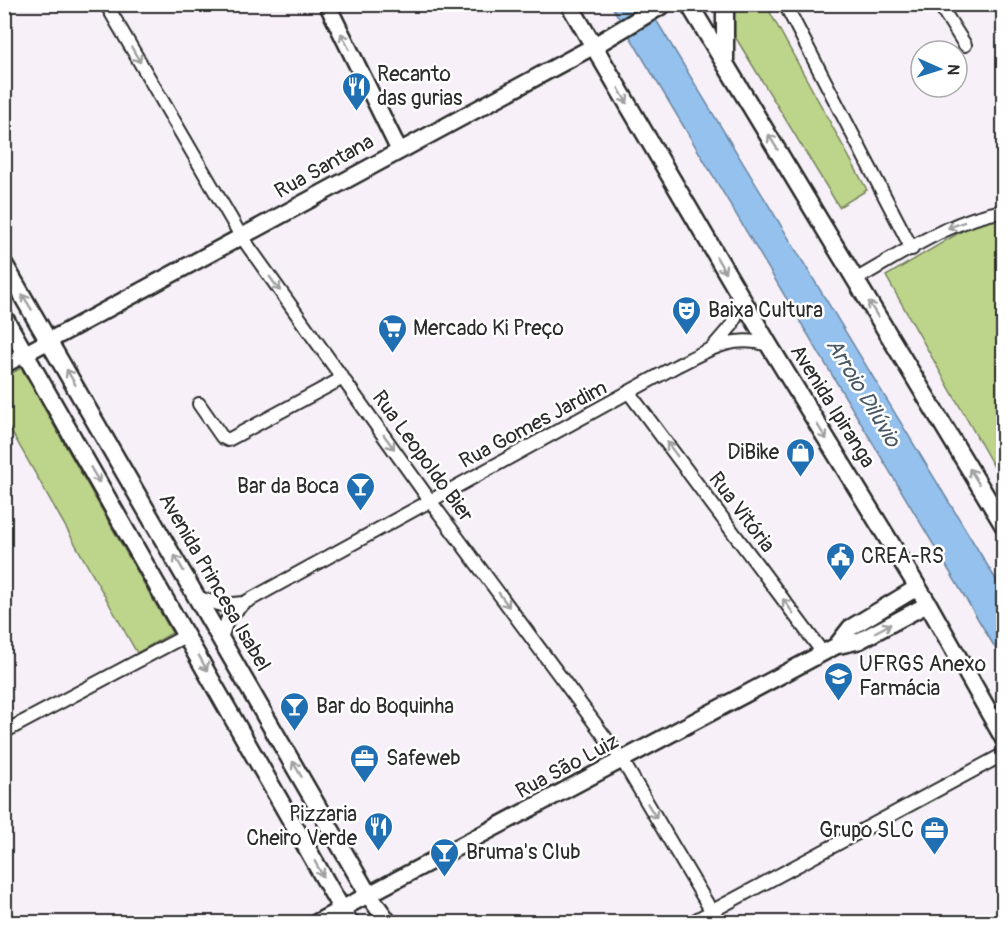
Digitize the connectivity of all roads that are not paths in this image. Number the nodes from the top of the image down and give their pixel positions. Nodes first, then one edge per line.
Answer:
1 (106, 4) edge
2 (327, 4) edge
3 (569, 4) edge
4 (664, 4) edge
5 (689, 4) edge
6 (724, 4) edge
7 (785, 4) edge
8 (939, 4) edge
9 (961, 39) edge
10 (594, 46) junction
11 (725, 62) junction
12 (399, 150) junction
13 (1004, 211) edge
14 (241, 236) junction
15 (912, 249) junction
16 (4, 264) edge
17 (855, 280) junction
18 (742, 300) junction
19 (4, 317) edge
20 (50, 340) junction
21 (769, 345) junction
22 (713, 347) junction
23 (26, 353) junction
24 (4, 365) edge
25 (343, 378) junction
26 (630, 393) junction
27 (199, 404) dead end
28 (431, 502) junction
29 (1004, 526) edge
30 (918, 587) junction
31 (199, 598) junction
32 (244, 603) junction
33 (928, 604) junction
34 (187, 635) junction
35 (221, 638) junction
36 (830, 649) junction
37 (4, 732) edge
38 (1004, 739) edge
39 (1004, 754) edge
40 (622, 760) junction
41 (368, 894) junction
42 (345, 916) edge
43 (715, 917) edge
44 (317, 922) edge
45 (388, 922) edge
46 (692, 922) edge

1 -> 14 street, Rua Leopoldo Bier
12 -> 2 street
3 - 10 main road, Avenida Ipiranga
4 - 10 main road, Rua Santana
5 - 11 main road
6 - 11 main road
7 - 15 street
8 - 9 street
10 - 12 street, Rua Santana
10 -> 18 main road, Avenida Ipiranga
17 -> 11 main road
12 - 14 street, Rua Santana
13 -> 15 street
14 - 20 street, Rua Santana
14 -> 25 street, Rua Leopoldo Bier
15 - 17 street
20 -> 16 main road, Avenida Princesa Isabel
29 -> 17 main road
18 - 21 main road, Avenida Ipiranga
18 - 22 street, Rua Gomes Jardim
19 - 23 main road
20 - 23 street, Rua Santana
31 -> 20 main road, Avenida Princesa Isabel
21 - 22 street, Rua Gomes Jardim
21 -> 30 main road, Avenida Ipiranga
22 - 26 street, Rua Gomes Jardim
23 - 24 street, Rua Santana
23 -> 34 main road
25 - 27 street
25 -> 28 street, Rua Leopoldo Bier
26 - 28 street, Rua Gomes Jardim
36 -> 26 street, Rua Vitória
28 - 32 street, Rua Gomes Jardim
28 -> 40 street, Rua Leopoldo Bier
30 - 33 main road, Avenida Ipiranga
30 - 36 street, Rua São Luiz
31 - 32 street, Rua Gomes Jardim
31 - 35 main road, Avenida Princesa Isabel
32 - 35 street, Rua Gomes Jardim
36 -> 33 street, Rua São Luiz
33 - 38 main road, Avenida Ipiranga
34 - 37 street
34 -> 42 main road
41 -> 35 main road, Avenida Princesa Isabel
36 - 40 street, Rua São Luiz
39 - 43 street
40 - 41 street, Rua São Luiz
40 -> 43 street, Rua Leopoldo Bier
41 - 42 street, Rua São Luiz
41 - 45 main road, Avenida Princesa Isabel
42 - 44 street, Rua São Luiz
43 - 46 street

